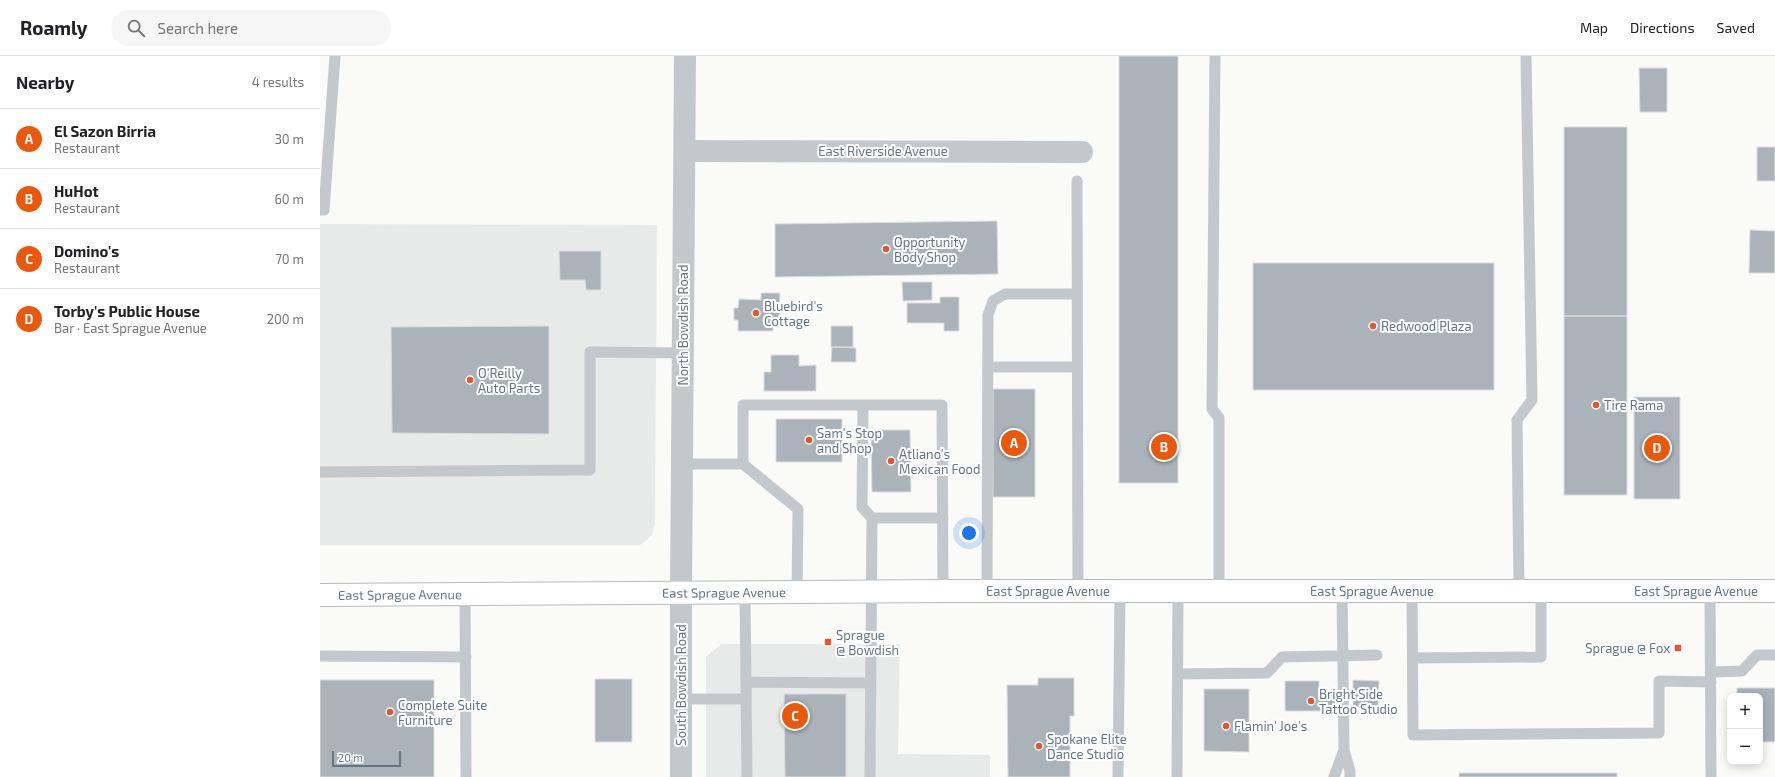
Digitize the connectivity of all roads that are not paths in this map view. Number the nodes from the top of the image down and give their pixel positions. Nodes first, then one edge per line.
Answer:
1 (335, 56) edge
2 (685, 56) edge
3 (1215, 56) edge
4 (1526, 56) edge
5 (684, 151) junction
6 (1082, 152) dead end
7 (1077, 181) dead end
8 (320, 210) edge
9 (1077, 294) junction
10 (683, 353) junction
11 (988, 366) junction
12 (1077, 367) junction
13 (863, 406) junction
14 (682, 464) junction
15 (743, 464) junction
16 (320, 472) edge
17 (872, 518) junction
18 (942, 518) junction
19 (1710, 590) junction
20 (1775, 590) edge
21 (943, 591) junction
22 (987, 591) junction
23 (1520, 591) junction
24 (1541, 591) junction
25 (797, 592) junction
26 (872, 592) junction
27 (1078, 592) junction
28 (1120, 592) junction
29 (1178, 592) junction
30 (1219, 592) junction
31 (1342, 592) junction
32 (1412, 592) junction
33 (745, 593) junction
34 (465, 594) junction
35 (681, 594) junction
36 (320, 595) edge
37 (1377, 655) dead end
38 (1775, 655) edge
39 (320, 656) edge
40 (1343, 656) junction
41 (466, 657) junction
42 (1413, 658) junction
43 (1178, 674) junction
44 (1711, 677) junction
45 (746, 682) junction
46 (871, 683) junction
47 (681, 699) junction
48 (746, 699) junction
49 (1344, 750) junction
50 (466, 777) edge
51 (681, 777) edge
52 (747, 777) edge
53 (870, 777) edge
54 (1118, 777) edge
55 (1177, 777) edge
56 (1334, 777) edge
57 (1350, 777) edge
58 (1711, 777) edge

1 - 8 lane
2 - 5 street, North Bowdish Road
3 - 30 lane
4 - 23 lane
5 - 6 street, East Riverside Avenue
5 - 10 street, North Bowdish Road
7 - 9 lane
9 - 11 lane
9 - 12 lane
10 - 14 street, North Bowdish Road
10 - 16 lane
11 - 12 lane
11 - 22 lane
12 - 27 lane
13 - 15 lane
13 - 17 lane
13 - 18 lane
14 - 15 lane
14 - 35 street, North Bowdish Road
15 - 25 lane
17 - 18 lane
17 - 26 lane
18 - 21 lane
19 - 20 main road, East Sprague Avenue
19 - 24 main road, East Sprague Avenue
19 - 44 lane
21 - 22 main road, East Sprague Avenue
21 - 26 main road, East Sprague Avenue
22 - 27 main road, East Sprague Avenue
23 - 24 main road, East Sprague Avenue
23 - 32 main road, East Sprague Avenue
24 - 42 lane
25 - 26 main road, East Sprague Avenue
25 - 33 main road, East Sprague Avenue
26 - 46 lane
27 - 28 main road, East Sprague Avenue
28 - 29 main road, East Sprague Avenue
28 - 54 lane
29 - 30 main road, East Sprague Avenue
29 - 43 lane
30 - 31 main road, East Sprague Avenue
31 - 32 main road, East Sprague Avenue
31 - 40 lane
32 - 42 lane
33 - 35 main road, East Sprague Avenue
33 - 45 lane
34 - 35 main road, East Sprague Avenue
34 - 36 main road, East Sprague Avenue
34 - 41 lane
35 - 47 street, South Bowdish Road
37 - 40 lane
38 - 44 lane
39 - 41 lane
40 - 43 lane
40 - 49 lane
41 - 50 lane
42 - 44 lane
43 - 55 lane
44 - 58 lane
45 - 46 lane
45 - 48 lane
46 - 53 lane
47 - 48 lane
47 - 51 street, South Bowdish Road
48 - 52 lane
49 - 56 lane
49 - 57 lane

